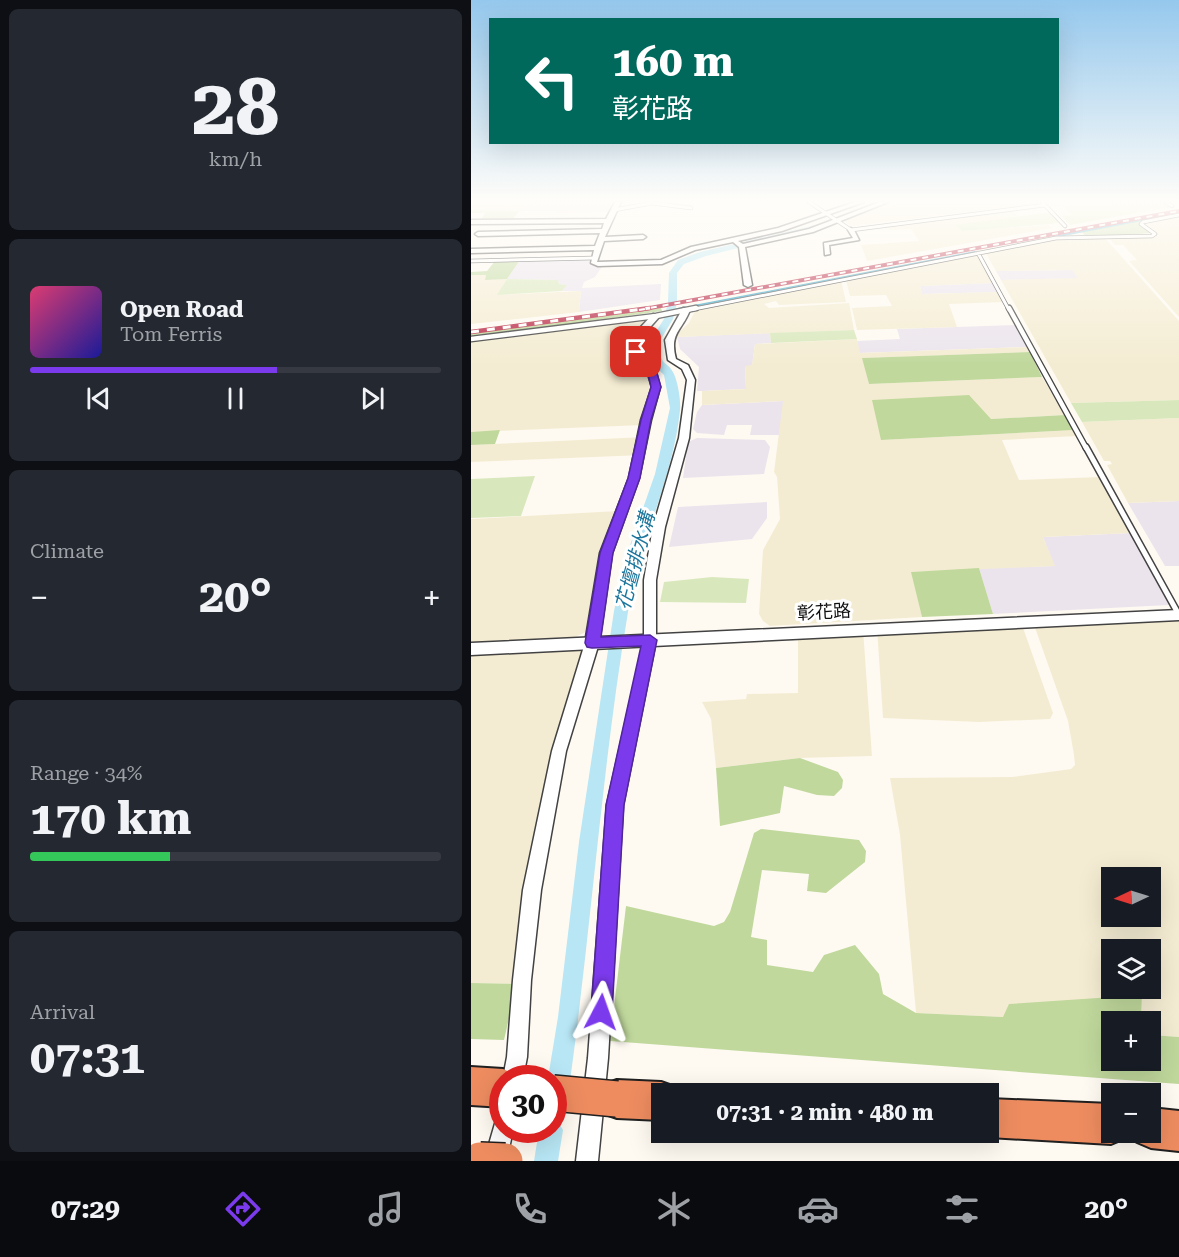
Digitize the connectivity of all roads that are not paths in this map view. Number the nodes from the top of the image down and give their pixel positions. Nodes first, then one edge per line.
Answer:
1 (675, 256) edge
2 (741, 256) edge
3 (961, 256) edge
4 (980, 256) edge
5 (594, 258) joint
6 (471, 261) edge
7 (750, 288) joint
8 (757, 295) junction
9 (683, 310) junction
10 (658, 315) junction
11 (471, 339) edge
12 (1179, 615) edge
13 (650, 640) junction
14 (597, 643) junction
15 (471, 649) edge
16 (511, 1065) edge
17 (567, 1094) edge
18 (651, 1101) edge
19 (999, 1118) edge
20 (1101, 1124) edge
21 (1161, 1129) edge
22 (1179, 1131) edge
23 (496, 1143) edge
24 (488, 1160) edge
25 (587, 1161) edge

1 - 5 street
2 - 7 street
3 - 8 lane
4 - 12 lane
5 - 6 lane
7 - 8 lane
8 - 9 lane
9 - 10 lane
9 - 13 street
10 - 11 lane
10 - 14 street
12 - 13 street, 彰花路
13 - 14 street, 彰花路
13 - 25 street
14 - 15 street, 彰花路
14 - 16 street
17 - 18 highway, bridge
19 - 20 highway
21 - 22 highway
23 - 24 street

